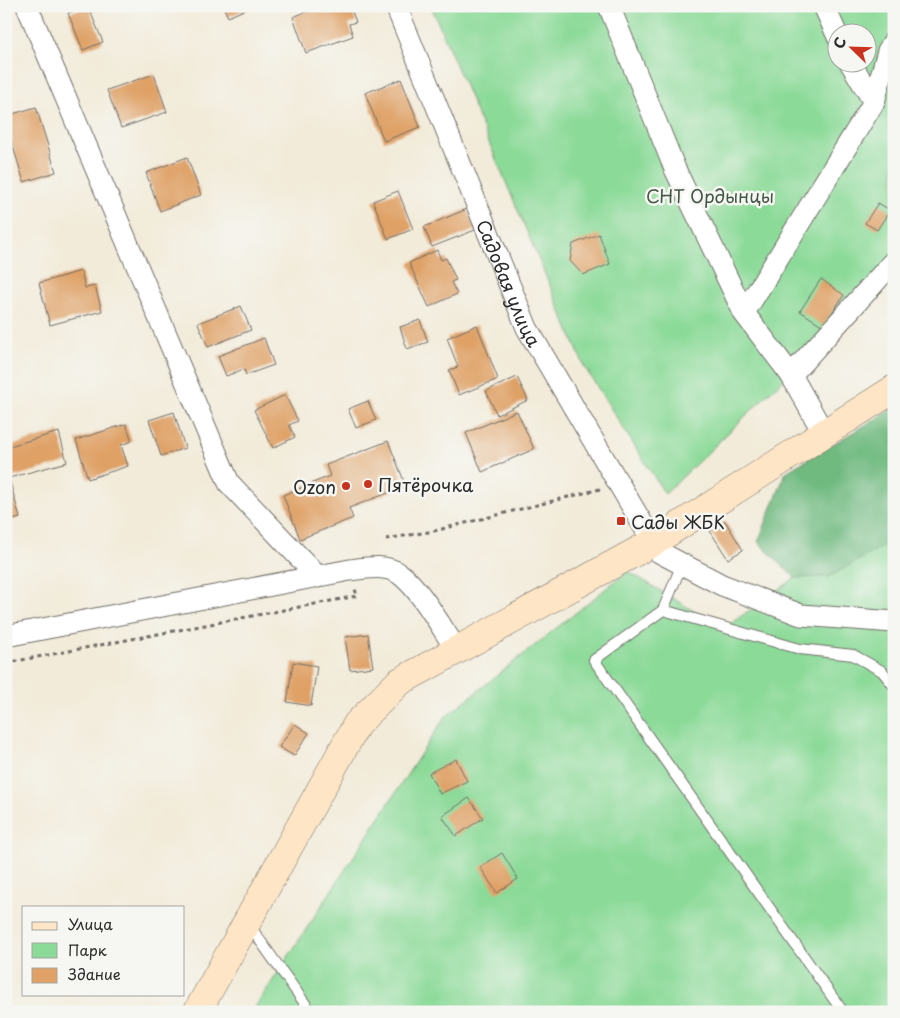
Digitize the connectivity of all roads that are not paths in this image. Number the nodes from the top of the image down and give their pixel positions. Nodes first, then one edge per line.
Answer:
1 (28, 6) edge
2 (396, 6) edge
3 (609, 6) edge
4 (824, 6) edge
5 (831, 22) edge
6 (894, 41) edge
7 (856, 72) edge
8 (874, 102) junction
9 (894, 261) edge
10 (744, 313) junction
11 (791, 375) junction
12 (894, 389) edge
13 (823, 432) junction
14 (652, 543) junction
15 (682, 564) junction
16 (318, 577) junction
17 (663, 610) junction
18 (894, 622) edge
19 (6, 636) edge
20 (456, 649) junction
21 (894, 686) edge
22 (247, 922) junction
23 (197, 1012) edge
24 (311, 1012) edge
25 (843, 1012) edge

1 - 16 street
2 - 14 street, Садовая улица
3 - 10 street
4 - 5 street
6 - 8 street
7 - 8 street
8 - 10 street
9 - 11 street
10 - 11 street
11 - 13 street
12 - 13 street
13 - 14 street
14 - 15 street
14 - 20 street
15 - 17 lane
15 - 18 street
16 - 19 street
16 - 20 street
17 - 21 lane
17 - 25 lane
20 - 22 street
22 - 23 street
22 - 24 lane

